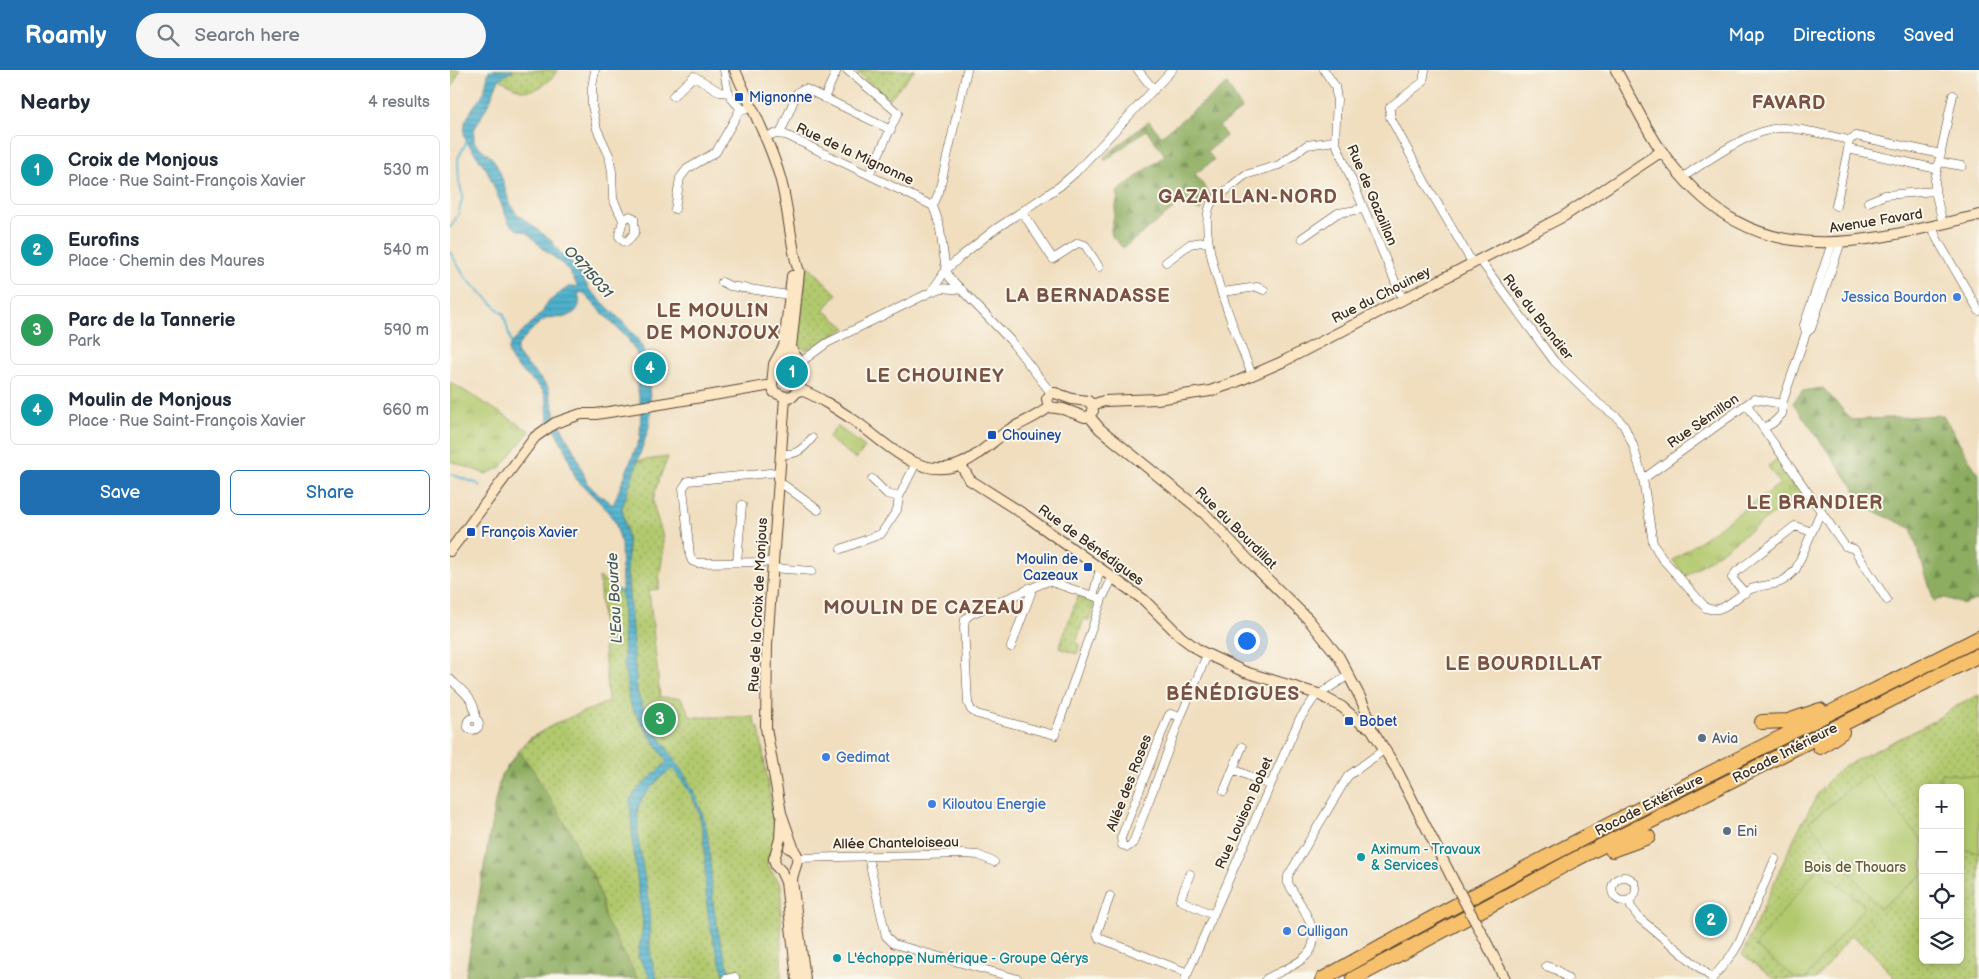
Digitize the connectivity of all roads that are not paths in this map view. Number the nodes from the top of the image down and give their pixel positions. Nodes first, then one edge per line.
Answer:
1 (595, 70) edge
2 (724, 70) edge
3 (734, 70) edge
4 (838, 70) edge
5 (847, 70) edge
6 (967, 70) edge
7 (1138, 70) edge
8 (1172, 70) edge
9 (1324, 70) edge
10 (1425, 70) edge
11 (1616, 70) edge
12 (1154, 90) junction
13 (729, 93) junction
14 (1953, 94) dead end
15 (673, 96) dead end
16 (824, 98) junction
17 (746, 108) junction
18 (891, 130) junction
19 (780, 134) junction
20 (764, 137) junction
21 (1849, 140) junction
22 (1335, 141) junction
23 (1879, 141) junction
24 (1911, 148) junction
25 (1848, 149) junction
26 (1662, 151) junction
27 (1876, 155) junction
28 (1908, 162) junction
29 (1939, 162) junction
30 (1962, 166) dead end
31 (869, 175) junction
32 (1682, 178) junction
33 (1935, 191) junction
34 (1868, 202) dead end
35 (933, 206) junction
36 (1836, 206) dead end
37 (1363, 209) junction
38 (675, 210) dead end
39 (1022, 212) junction
40 (1979, 216) edge
41 (623, 220) dead end
42 (1943, 224) junction
43 (1932, 226) junction
44 (1302, 238) dead end
45 (1208, 241) junction
46 (1836, 243) junction
47 (1166, 262) dead end
48 (1476, 262) junction
49 (1099, 267) dead end
50 (946, 270) junction
51 (722, 282) dead end
52 (962, 290) junction
53 (1264, 290) dead end
54 (930, 292) junction
55 (1223, 292) junction
56 (793, 296) junction
57 (1403, 300) junction
58 (1979, 311) edge
59 (779, 357) junction
60 (797, 358) junction
61 (1252, 375) junction
62 (772, 385) junction
63 (799, 389) junction
64 (1051, 393) junction
65 (785, 397) junction
66 (1782, 404) junction
67 (1092, 405) junction
68 (1747, 405) junction
69 (1049, 407) junction
70 (1089, 416) junction
71 (1764, 428) junction
72 (812, 438) dead end
73 (781, 454) junction
74 (916, 463) junction
75 (960, 464) junction
76 (780, 472) junction
77 (872, 479) dead end
78 (1643, 479) junction
79 (779, 485) junction
80 (899, 497) junction
81 (742, 505) dead end
82 (818, 510) dead end
83 (1821, 511) junction
84 (1812, 532) junction
85 (841, 549) dead end
86 (450, 551) edge
87 (737, 562) junction
88 (772, 565) junction
89 (1100, 569) junction
90 (812, 571) dead end
91 (1113, 578) junction
92 (1029, 588) junction
93 (1745, 593) junction
94 (1092, 596) junction
95 (1102, 599) junction
96 (1887, 600) dead end
97 (1979, 638) edge
98 (1011, 647) dead end
99 (1207, 655) junction
100 (1979, 655) edge
101 (1349, 675) junction
102 (450, 679) edge
103 (1870, 693) junction
104 (1318, 694) junction
105 (1874, 707) junction
106 (1181, 716) junction
107 (475, 718) dead end
108 (1762, 722) dead end
109 (1371, 728) junction
110 (1242, 747) dead end
111 (1820, 747) dead end
112 (1385, 749) junction
113 (1233, 769) junction
114 (1270, 785) junction
115 (1224, 791) dead end
116 (781, 813) junction
117 (1596, 822) dead end
118 (1648, 837) dead end
119 (777, 852) junction
120 (796, 854) junction
121 (868, 856) junction
122 (1547, 858) junction
123 (1775, 859) dead end
124 (994, 862) dead end
125 (793, 870) junction
126 (781, 871) junction
127 (1190, 874) dead end
128 (1526, 886) junction
129 (1110, 896) dead end
130 (1180, 900) junction
131 (1628, 901) dead end
132 (1176, 908) dead end
133 (1213, 914) junction
134 (1546, 966) dead end
135 (1187, 976) edge
136 (735, 977) dead end
137 (726, 979) edge
138 (797, 979) edge
139 (805, 979) edge
140 (1018, 979) edge
141 (1266, 979) edge
142 (1323, 979) edge
143 (1353, 979) edge
144 (1505, 979) edge
145 (1568, 979) edge
146 (1712, 979) edge

1 - 41 street
2 - 13 street
3 - 17 street
4 - 16 street
5 - 18 street
6 - 35 street
7 - 12 street
8 - 12 street
9 - 22 street, Rue de Gazaillan
10 - 48 street, Rue du Brandier
11 - 26 street, Avenue Favard
12 - 39 street
13 - 15 street
13 - 17 street
14 - 29 street
16 - 18 street
16 - 19 street
17 - 20 street
17 - 38 street
18 - 31 street
19 - 20 street, Rue de la Mignonne
19 - 31 street, Rue de la Mignonne
20 - 56 street
21 - 23 street
21 - 25 street
21 - 32 street
22 - 37 street, Rue de Gazaillan
22 - 45 street
23 - 24 street
23 - 27 street
24 - 28 street
24 - 29 street
25 - 27 street
25 - 36 street
26 - 32 street, Avenue Favard
26 - 48 street, Rue du Chouiney
27 - 28 street
28 - 29 street
29 - 30 street
29 - 33 street
31 - 35 street, Rue de la Mignonne
32 - 46 street, Avenue Favard
33 - 34 street
33 - 42 street
35 - 50 street
37 - 44 street
37 - 57 street, Rue de Gazaillan
39 - 49 street
39 - 50 street
40 - 42 street, Avenue Favard
42 - 43 street, Avenue Favard
43 - 46 street, Avenue Favard
43 - 58 street
45 - 47 street
45 - 55 street
46 - 66 street
48 - 57 street, Rue du Chouiney
48 - 78 street, Rue du Brandier
50 - 52 street
50 - 54 street
51 - 56 street
52 - 54 street
52 - 64 street
53 - 55 street
54 - 60 street
55 - 61 street
56 - 59 street
56 - 60 street
57 - 61 street, Rue du Chouiney
59 - 60 street
59 - 62 street
60 - 63 street
61 - 67 street, Rue du Chouiney
62 - 65 street
62 - 86 street
63 - 65 street
63 - 74 street
64 - 67 street
64 - 69 street
65 - 73 street, Rue de la Croix de Monjous
66 - 68 street, Rue Sémillon
66 - 71 street
67 - 70 street
68 - 71 street
68 - 78 street, Rue Sémillon
69 - 70 street
69 - 75 street
70 - 101 street, Rue du Bourdillat
71 - 83 street
72 - 73 street
73 - 76 street, Rue de la Croix de Monjous
74 - 75 street
74 - 80 street
75 - 89 street, Rue de Bénédigues
76 - 79 street, Rue de la Croix de Monjous
76 - 87 street
77 - 80 street
78 - 93 street, Rue du Brandier
79 - 82 street
79 - 88 street, Rue de la Croix de Monjous
80 - 85 street
81 - 87 street
83 - 84 street
83 - 96 street
84 - 93 street
84 - 93 street
87 - 88 street
88 - 90 street
88 - 116 street, Rue de la Croix de Monjous
89 - 91 street, Rue de Bénédigues
89 - 94 street
91 - 95 street
91 - 99 street, Rue de Bénédigues
92 - 94 street
92 - 95 street
92 - 98 street
94 - 95 street
97 - 103 highway, Rocade Extérieure
99 - 104 street, Rue de Bénédigues
99 - 106 street, Allée des Roses
100 - 105 highway, Rocade Intérieure
101 - 104 street, Rue Louison Bobet
101 - 109 street, Rue du Bourdillat
102 - 107 street
103 - 108 highway
103 - 122 highway, Rocade Extérieure
104 - 109 street, Rue de Bénédigues
104 - 114 street, Rue Louison Bobet
105 - 111 highway
105 - 128 highway, Rocade Intérieure
106 - 106 street, Allée des Roses
109 - 112 street
110 - 113 street
112 - 141 street
112 - 144 street, bridge
113 - 114 street
113 - 115 street
114 - 133 street, Rue Louison Bobet
116 - 119 street, Rue de la Croix de Monjous
116 - 120 street, Rue de la Croix de Monjous
117 - 122 highway
118 - 128 highway
119 - 120 street
119 - 126 street
120 - 121 street, Allée Chanteloiseau
120 - 125 street
121 - 124 street, Allée Chanteloiseau
121 - 140 street
122 - 142 highway, Rocade Extérieure
123 - 146 street
125 - 126 street
125 - 139 street
126 - 138 street
127 - 130 street
128 - 143 highway, Rocade Intérieure
129 - 135 street
130 - 132 street
130 - 133 street
131 - 146 street
133 - 135 street, Rue Louison Bobet
134 - 145 street
136 - 137 street

